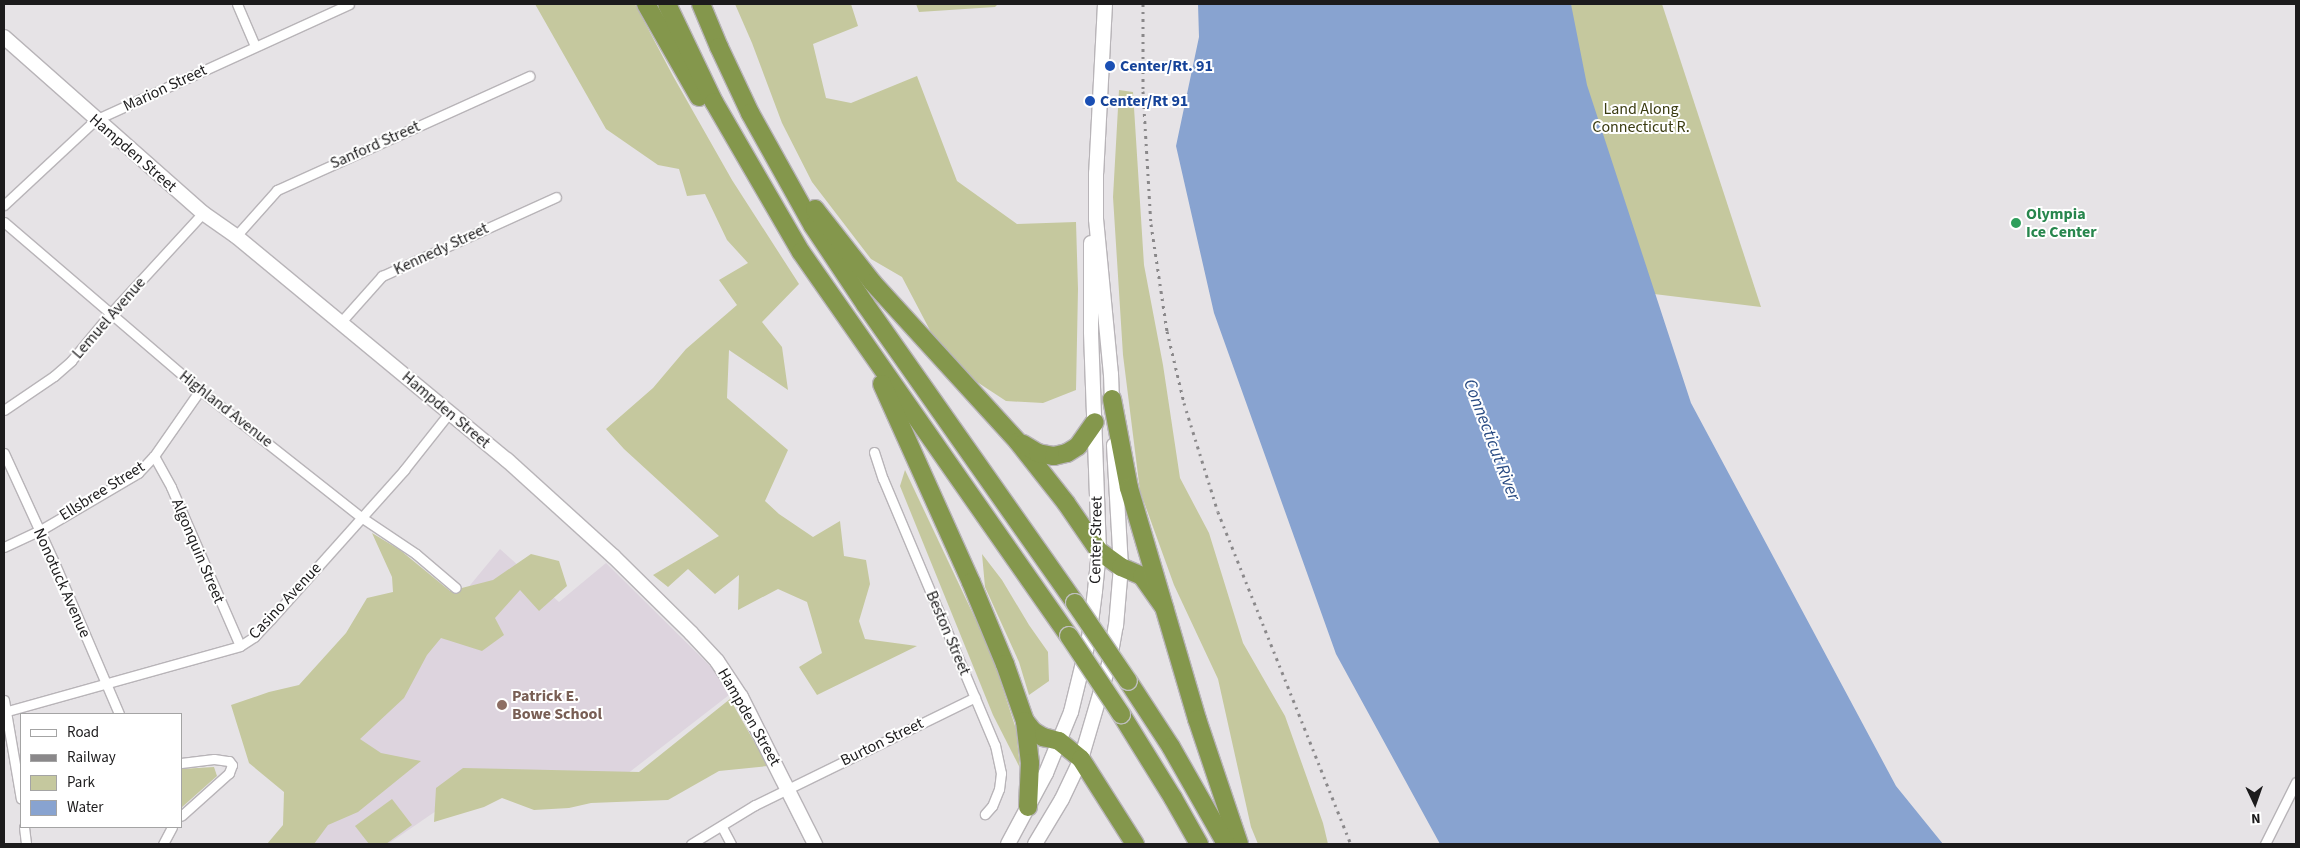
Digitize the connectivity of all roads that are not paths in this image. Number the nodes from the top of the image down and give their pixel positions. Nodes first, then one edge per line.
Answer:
1 (237, 4) edge
2 (349, 4) edge
3 (646, 4) edge
4 (667, 4) edge
5 (701, 4) edge
6 (706, 4) edge
7 (1105, 4) edge
8 (4, 37) edge
9 (255, 46) junction
10 (719, 47) junction
11 (530, 76) dead end
12 (95, 120) junction
13 (767, 144) junction
14 (751, 167) junction
15 (556, 197) dead end
16 (4, 206) edge
17 (203, 213) junction
18 (1096, 219) junction
19 (4, 222) edge
20 (236, 236) junction
21 (110, 314) junction
22 (341, 322) junction
23 (862, 341) junction
24 (200, 390) junction
25 (1112, 399) junction
26 (4, 410) edge
27 (449, 413) junction
28 (1096, 422) junction
29 (1018, 442) junction
30 (874, 452) dead end
31 (4, 453) edge
32 (154, 456) junction
33 (360, 517) junction
34 (39, 531) junction
35 (4, 547) edge
36 (1099, 551) junction
37 (1121, 567) junction
38 (456, 588) dead end
39 (1164, 608) junction
40 (240, 646) junction
41 (106, 683) junction
42 (975, 697) junction
43 (4, 700) edge
44 (5, 712) edge
45 (119, 713) edge
46 (1025, 721) junction
47 (1059, 741) junction
48 (1081, 759) junction
49 (182, 763) edge
50 (2296, 782) edge
51 (789, 788) junction
52 (20, 794) edge
53 (1028, 807) junction
54 (985, 814) dead end
55 (182, 815) edge
56 (722, 827) junction
57 (24, 828) edge
58 (169, 829) edge
59 (26, 844) edge
60 (163, 844) edge
61 (173, 844) edge
62 (691, 844) edge
63 (731, 844) edge
64 (815, 844) edge
65 (1008, 844) edge
66 (1035, 844) edge
67 (1135, 844) edge
68 (1199, 844) edge
69 (1226, 844) edge
70 (1239, 844) edge
71 (2265, 844) edge

1 - 9 street
2 - 9 street, Marion Street
3 - 14 highway
4 - 14 highway
5 - 10 highway
6 - 10 highway
7 - 18 main road, Center Street
8 - 12 main road, Hampden Street
9 - 12 street, Marion Street
10 - 13 highway
11 - 20 street, Sanford Street
12 - 16 street, Marion Street
12 - 17 main road, Hampden Street
13 - 29 highway
13 - 69 highway, bridge
14 - 23 highway
15 - 22 street, Kennedy Street
17 - 20 main road, Hampden Street
17 - 21 street, Lemuel Avenue
18 - 25 main road, Center Street
18 - 28 main road, Center Street
19 - 21 street, Highland Avenue
20 - 22 main road, Hampden Street
21 - 24 street, Highland Avenue
21 - 26 street, Lemuel Avenue
22 - 27 main road, Hampden Street
23 - 46 highway
23 - 68 highway, bridge
24 - 32 street, Ellsbree Street
24 - 33 street, Highland Avenue
25 - 37 main road, Center Street
25 - 39 highway
27 - 33 street, Casino Avenue
27 - 51 main road, Hampden Street
28 - 29 highway
28 - 36 main road, Center Street
29 - 36 highway
30 - 42 street, Beston Street
31 - 34 street, Nonotuck Avenue
32 - 34 street, Ellsbree Street
32 - 40 street, Algonquin Street
33 - 38 street, Highland Avenue
33 - 40 street, Casino Avenue
34 - 35 street, Ellsbree Street
34 - 41 street, Nonotuck Avenue
36 - 37 highway
36 - 47 main road, Center Street
37 - 39 highway
37 - 48 main road, Center Street
39 - 70 highway
40 - 41 street, Casino Avenue
41 - 44 street, Casino Avenue
41 - 45 street, Nonotuck Avenue
42 - 51 street, Burton Street
42 - 54 street, Beston Street
43 - 44 street
44 - 52 street
46 - 47 highway
46 - 53 highway
47 - 48 highway
47 - 53 main road, Center Street
48 - 66 main road, Center Street
48 - 67 highway
49 - 55 street
50 - 71 street
51 - 56 street, Burton Street
51 - 64 main road, Hampden Street
53 - 65 main road, Center Street
56 - 62 street, Burton Street
56 - 63 street
57 - 59 street
58 - 60 street
58 - 61 street

